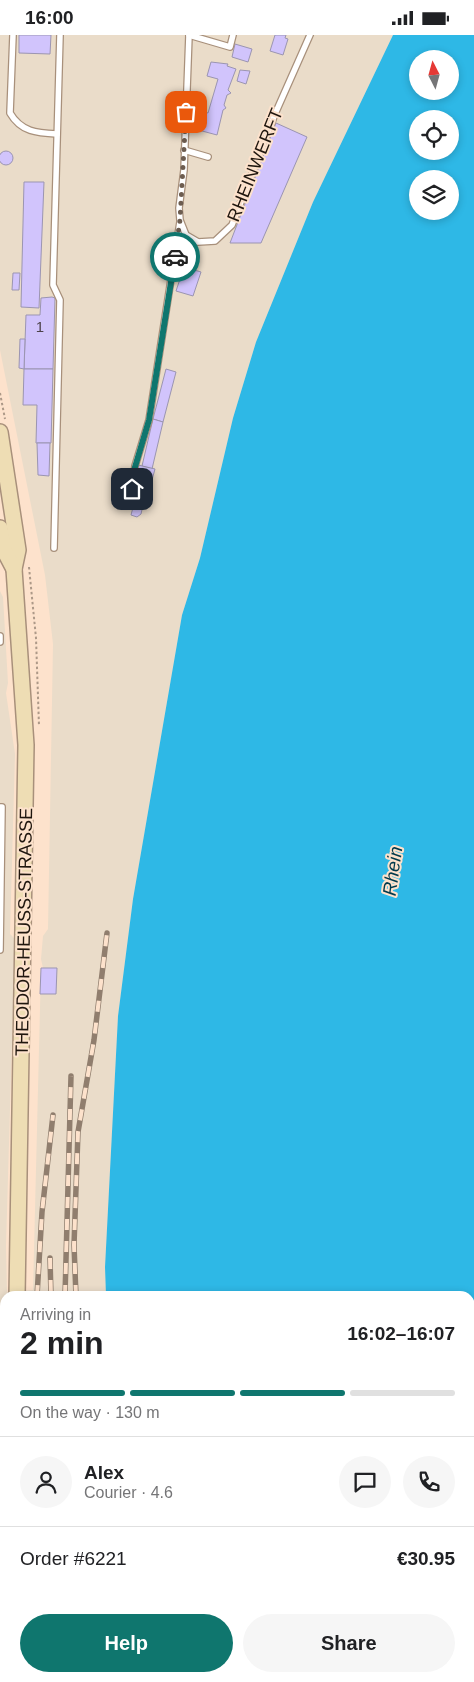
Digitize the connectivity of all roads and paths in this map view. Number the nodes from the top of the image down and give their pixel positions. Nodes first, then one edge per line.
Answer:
1 (13, 35) edge
2 (60, 35) edge
3 (189, 35) edge
4 (233, 35) edge
5 (310, 35) edge
6 (57, 134) junction
7 (184, 150) junction
8 (208, 157) dead end
9 (180, 220) junction
10 (0, 432) edge
11 (132, 489) dead end
12 (16, 531) junction
13 (0, 532) edge
14 (54, 547) dead end
15 (8, 557) edge
16 (0, 636) edge
17 (0, 642) edge
18 (1, 807) edge
19 (1, 907) edge
20 (0, 950) edge
21 (17, 1291) edge

1 - 6 lane
2 - 6 lane
3 - 4 lane
3 - 7 lane
5 - 9 lane, RHEINWERFT
6 - 14 lane
7 - 8 lane
7 - 9 lane
9 - 11 lane
10 - 12 main road
12 - 13 lane
12 - 15 main road
13 - 15 main road
15 - 21 main road, THEODOR-HEUSS-STRASSE
16 - 17 lane
18 - 19 lane
19 - 20 lane

